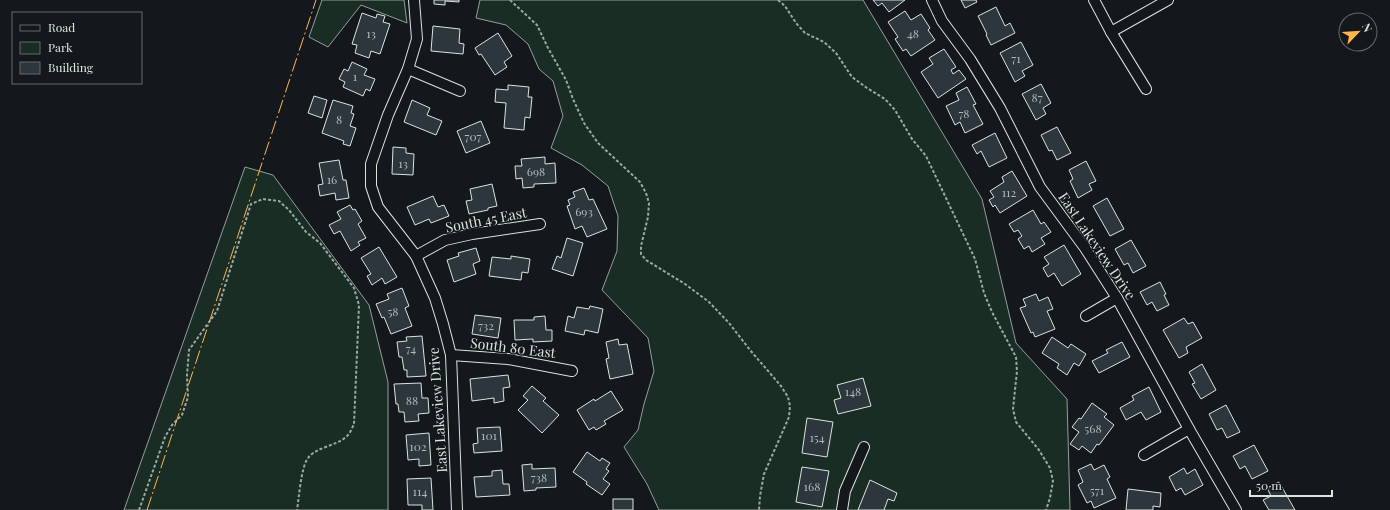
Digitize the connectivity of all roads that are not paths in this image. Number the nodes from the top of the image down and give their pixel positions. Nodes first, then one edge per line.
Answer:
1 (414, 0) edge
2 (932, 0) edge
3 (1094, 0) edge
4 (1168, 0) edge
5 (1112, 32) junction
6 (408, 69) junction
7 (1146, 89) dead end
8 (460, 91) dead end
9 (540, 224) dead end
10 (416, 256) junction
11 (1117, 298) junction
12 (1086, 316) dead end
13 (451, 355) junction
14 (572, 370) dead end
15 (1189, 429) junction
16 (864, 447) dead end
17 (1144, 455) dead end
18 (457, 510) edge
19 (842, 510) edge
20 (1236, 510) edge

1 - 6 street, East Lakeview Drive
2 - 11 street, East Lakeview Drive
3 - 5 street
4 - 5 street
5 - 7 street
6 - 8 street
6 - 10 street, East Lakeview Drive
9 - 10 street, South 45 East
10 - 13 street, East Lakeview Drive
11 - 12 street
11 - 15 street, East Lakeview Drive
13 - 14 street, South 80 East
13 - 18 street, East Lakeview Drive
15 - 17 street
15 - 20 street, East Lakeview Drive
16 - 19 street

